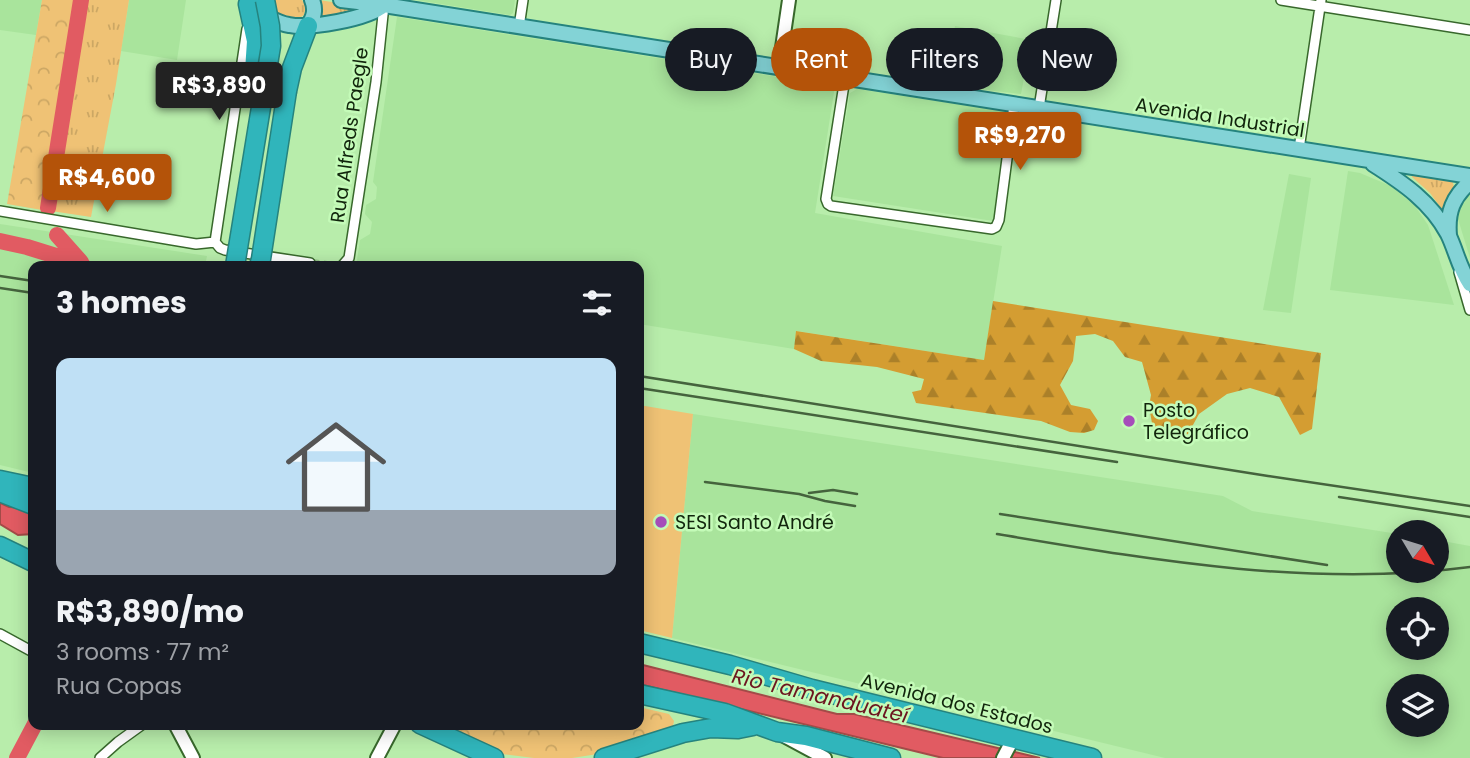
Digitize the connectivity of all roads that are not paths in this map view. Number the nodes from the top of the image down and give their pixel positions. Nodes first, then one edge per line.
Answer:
1 (277, 0) edge
2 (312, 0) edge
3 (341, 0) edge
4 (523, 0) edge
5 (789, 0) edge
6 (1056, 0) edge
7 (1282, 0) edge
8 (251, 1) edge
9 (1321, 3) edge
10 (384, 5) junction
11 (308, 26) junction
12 (519, 27) junction
13 (785, 28) edge
14 (1470, 30) edge
15 (771, 67) edge
16 (872, 82) edge
17 (843, 91) edge
18 (1014, 105) junction
19 (1039, 108) junction
20 (1299, 149) junction
21 (1366, 160) junction
22 (1470, 176) edge
23 (1470, 182) edge
24 (0, 211) edge
25 (1449, 236) junction
26 (215, 242) junction
27 (1456, 257) junction
28 (226, 261) edge
29 (236, 261) edge
30 (248, 261) edge
31 (260, 261) edge
32 (297, 261) edge
33 (346, 261) edge
34 (1470, 284) edge
35 (1470, 310) edge
36 (0, 480) edge
37 (28, 486) edge
38 (0, 492) edge
39 (28, 503) edge
40 (0, 534) edge
41 (0, 546) edge
42 (28, 548) edge
43 (28, 560) edge
44 (0, 634) edge
45 (644, 644) edge
46 (28, 649) edge
47 (644, 655) edge
48 (812, 689) junction
49 (644, 695) edge
50 (756, 726) junction
51 (135, 730) edge
52 (178, 730) edge
53 (392, 730) edge
54 (440, 730) edge
55 (777, 732) junction
56 (1008, 748) edge
57 (470, 753) edge
58 (100, 758) edge
59 (192, 758) edge
60 (377, 758) edge
61 (494, 758) edge
62 (604, 758) edge
63 (825, 758) edge
64 (891, 758) edge
65 (1092, 758) edge

1 - 30 highway
2 - 11 main road
3 - 10 main road, Avenida Industrial
4 - 12 street
5 - 13 main road
6 - 19 street
7 - 9 street
8 - 11 main road, Avenida Industrial
8 - 26 street
8 - 28 highway
8 - 29 highway, bridge
9 - 14 street
9 - 20 street
10 - 11 main road, Avenida Industrial
10 - 12 main road, Avenida Industrial
10 - 33 street, Rua Alfreds Paegle
11 - 31 highway, bridge
12 - 15 main road, Avenida Industrial
16 - 18 main road, Avenida Industrial
17 - 18 street
18 - 19 main road, Avenida Industrial
19 - 20 main road, Avenida Industrial
20 - 21 main road, Avenida Industrial
21 - 22 main road, Avenida Industrial
21 - 25 main road
23 - 25 main road
24 - 26 street
25 - 27 main road
26 - 32 street
27 - 34 main road
27 - 35 street
36 - 37 highway
38 - 39 highway
40 - 42 highway
41 - 43 highway
44 - 46 street
45 - 48 highway, Avenida dos Estados
47 - 48 highway, Avenida dos Estados
48 - 56 highway, Avenida dos Estados
49 - 50 highway
50 - 55 highway
50 - 62 highway
51 - 58 street
52 - 59 main road
53 - 60 main road
54 - 57 highway
55 - 63 main road
55 - 64 highway
56 - 65 highway, Avenida dos Estados
57 - 61 highway

